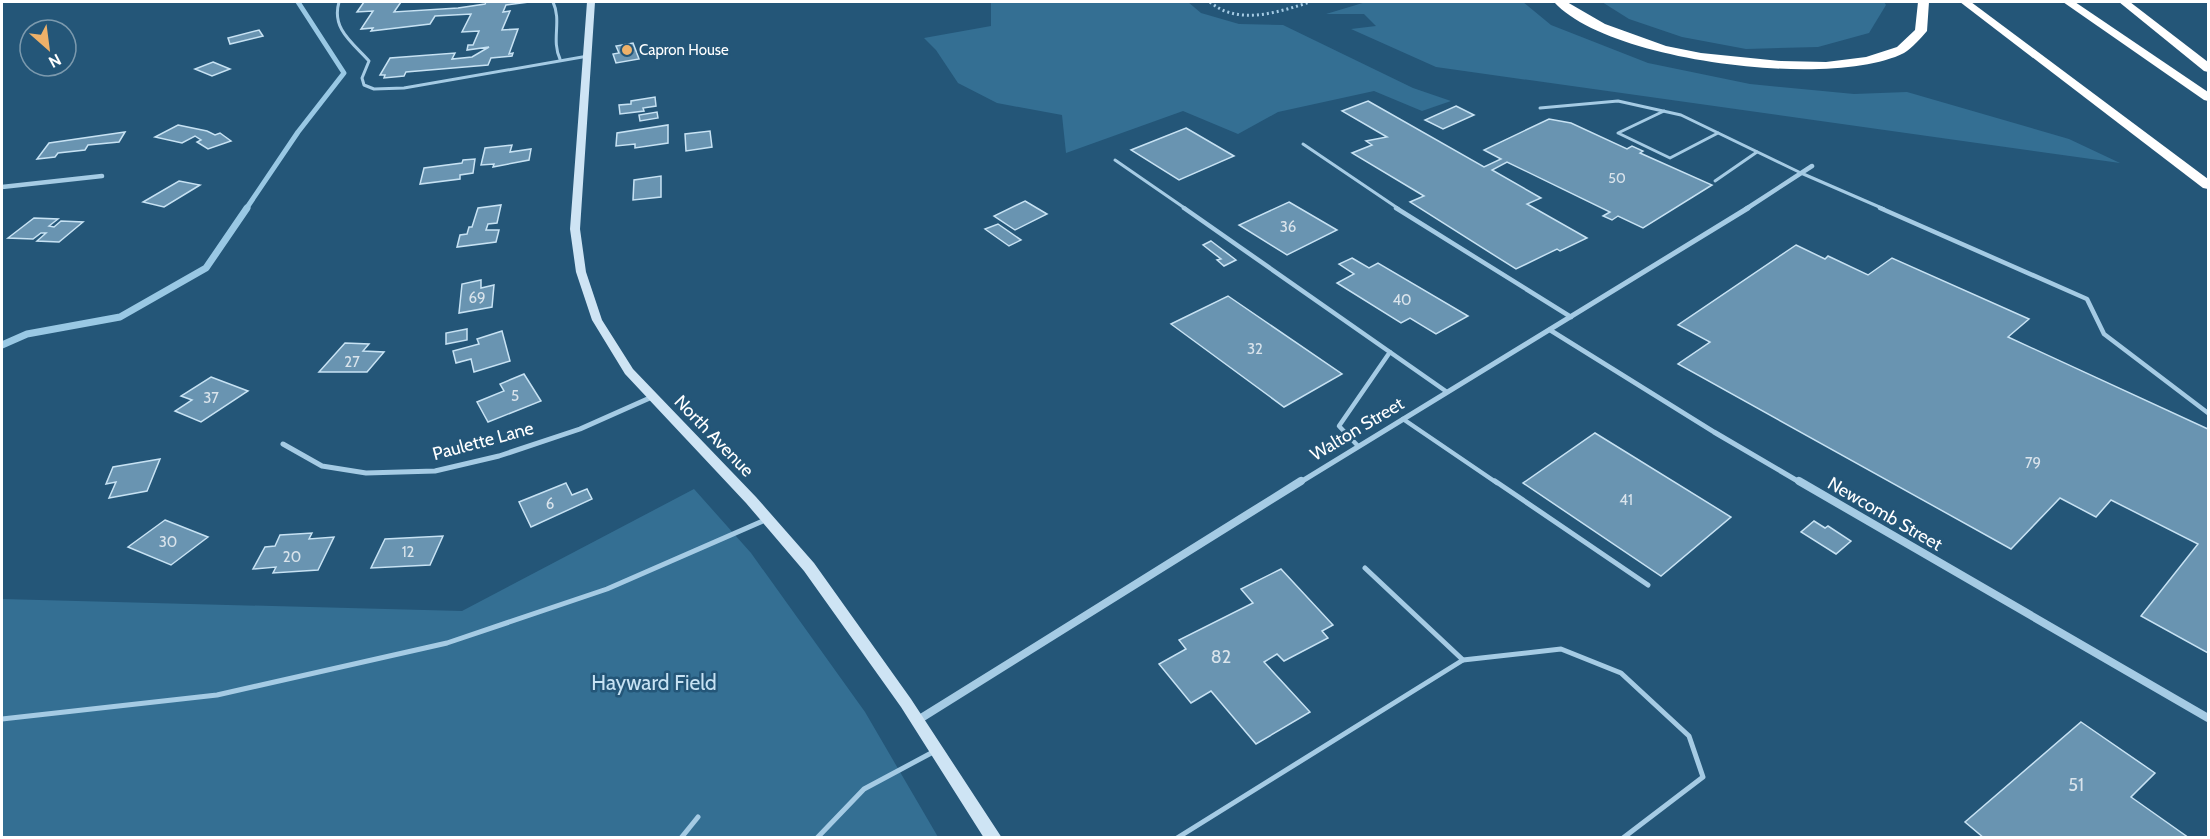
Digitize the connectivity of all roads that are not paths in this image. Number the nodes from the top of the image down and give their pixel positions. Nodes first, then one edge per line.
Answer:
1 (339, 2) edge
2 (553, 2) edge
3 (591, 2) edge
4 (1560, 2) edge
5 (1923, 2) edge
6 (1965, 2) edge
7 (2067, 2) edge
8 (2124, 2) edge
9 (588, 56) junction
10 (560, 59) junction
11 (2208, 69) edge
12 (2208, 97) edge
13 (1540, 108) dead end
14 (1664, 111) junction
15 (1718, 133) junction
16 (1302, 144) dead end
17 (1757, 152) junction
18 (1115, 160) dead end
19 (1812, 166) dead end
20 (1801, 173) junction
21 (102, 176) dead end
22 (1715, 181) dead end
23 (2208, 185) edge
24 (2, 187) edge
25 (1571, 317) junction
26 (1550, 330) junction
27 (1390, 352) junction
28 (1447, 392) junction
29 (652, 397) junction
30 (2208, 413) edge
31 (1403, 419) junction
32 (283, 444) dead end
33 (1358, 446) junction
34 (767, 519) junction
35 (1365, 568) dead end
36 (1648, 585) dead end
37 (1463, 660) junction
38 (2208, 718) edge
39 (2, 719) edge
40 (918, 720) junction
41 (937, 750) junction
42 (698, 817) dead end
43 (681, 837) edge
44 (817, 837) edge
45 (994, 837) edge
46 (1177, 837) edge
47 (1623, 837) edge

1 - 10 lane
2 - 10 lane
3 - 9 main road, North Avenue
4 - 5 highway
6 - 23 highway
7 - 12 highway
8 - 11 highway
9 - 10 lane
9 - 29 main road, North Avenue
13 - 14 lane
14 - 15 lane
14 - 15 lane
15 - 17 lane
16 - 25 lane
17 - 20 lane
17 - 22 lane
18 - 27 lane
19 - 20 street, Walton Street
20 - 25 street, Walton Street
20 - 30 lane
21 - 24 street
25 - 26 street, Walton Street
26 - 28 street, Walton Street
26 - 38 street, Newcomb Street
27 - 28 lane
27 - 33 lane
28 - 31 street, Walton Street
29 - 32 street, Paulette Lane
29 - 34 main road, North Avenue
31 - 33 street, Walton Street
31 - 36 lane
33 - 40 street, Walton Street
34 - 39 lane
34 - 40 main road, North Avenue
35 - 37 lane
37 - 46 lane
37 - 47 lane
40 - 41 main road, North Avenue
41 - 44 lane
41 - 45 main road, North Avenue
42 - 43 lane

